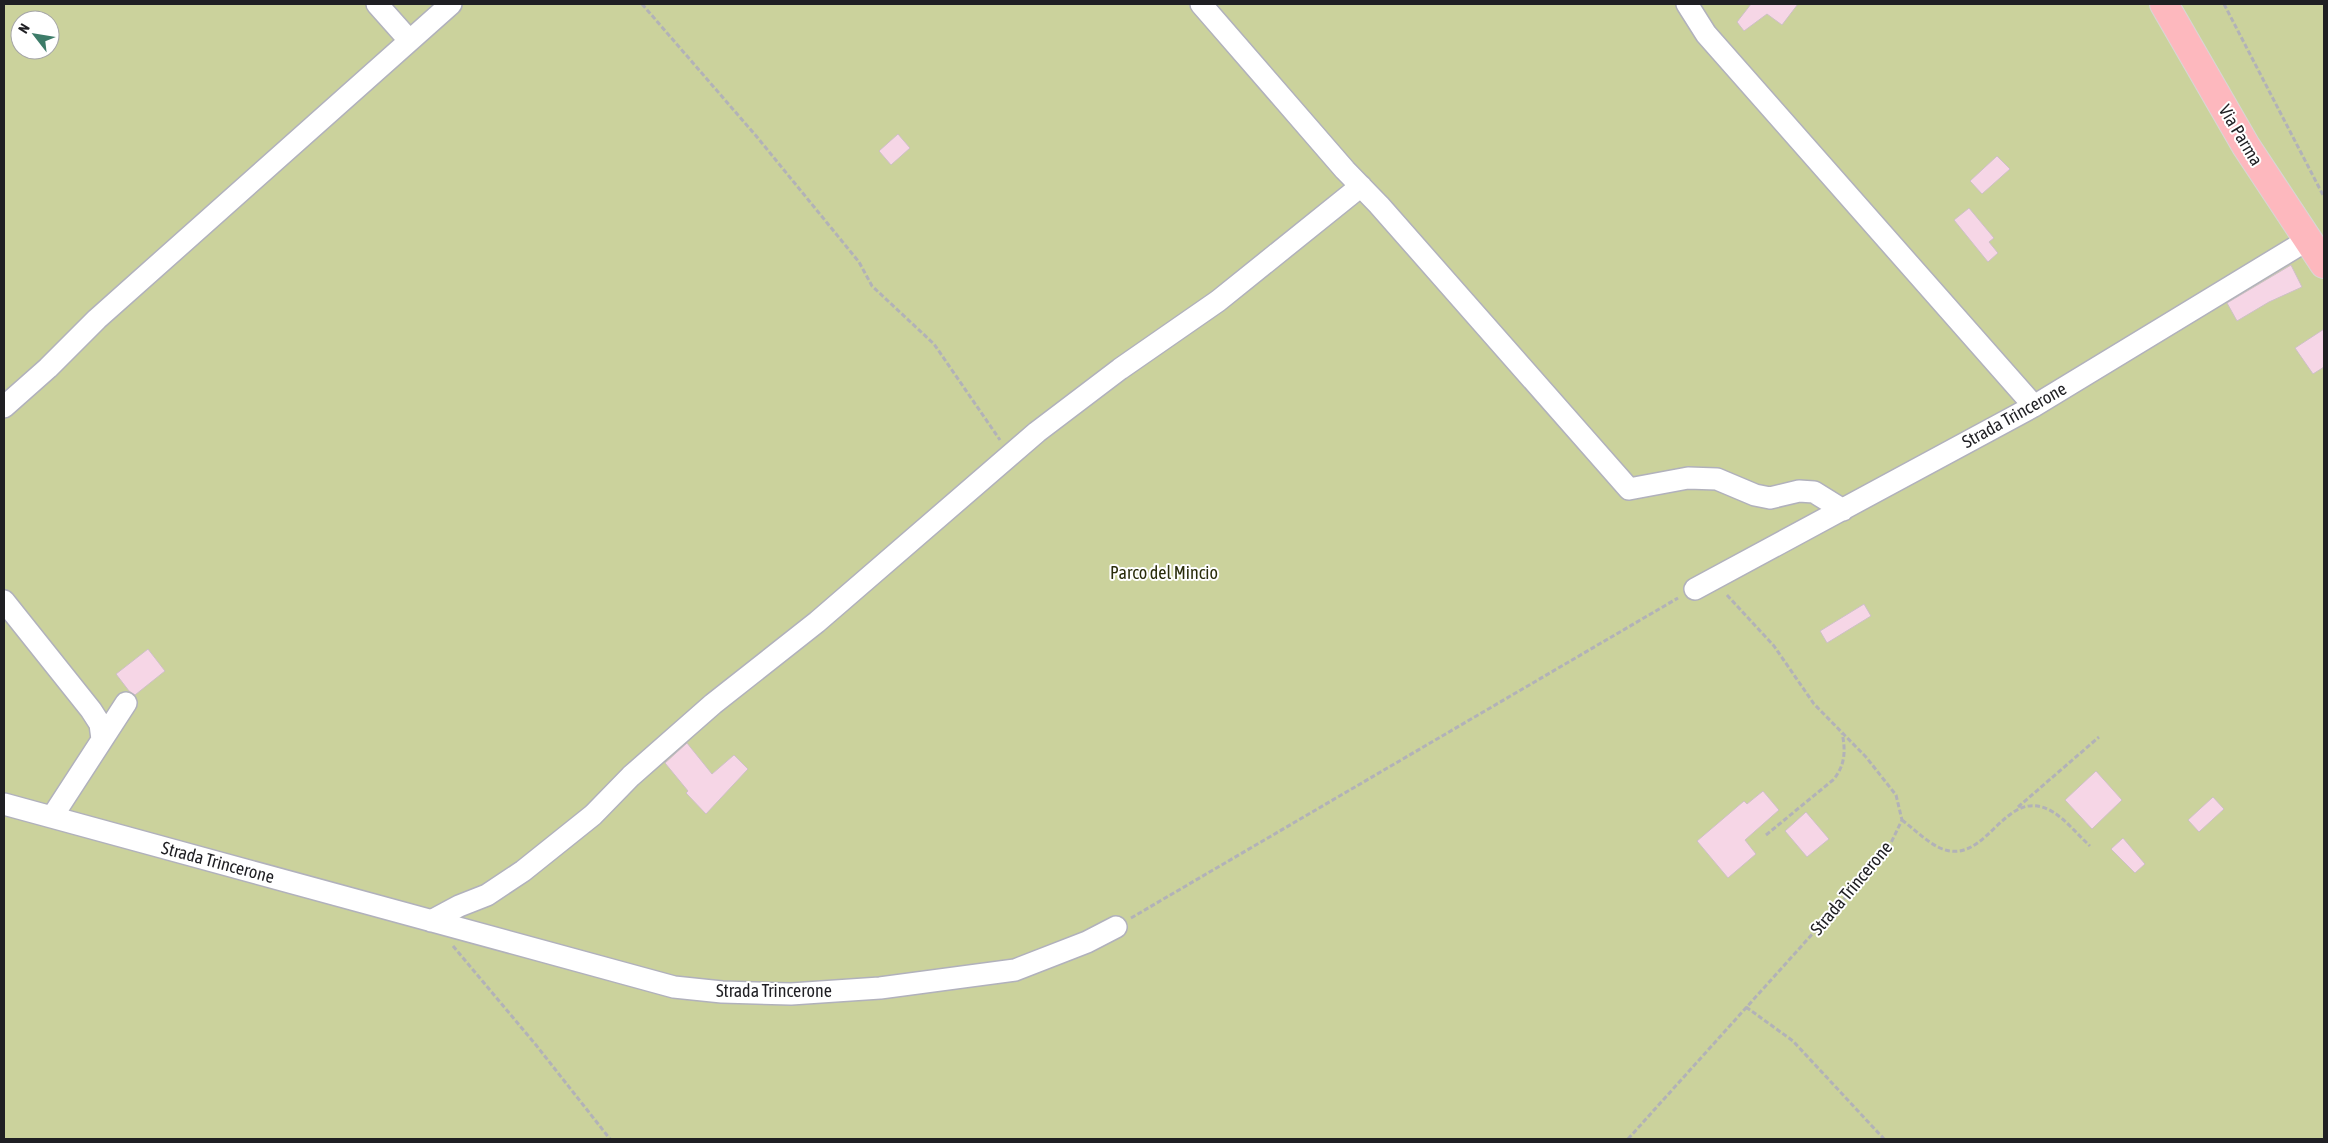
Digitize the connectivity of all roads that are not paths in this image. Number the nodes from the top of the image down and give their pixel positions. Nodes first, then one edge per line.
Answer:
1 (377, 4) edge
2 (451, 4) edge
3 (1201, 4) edge
4 (1687, 4) edge
5 (2164, 4) edge
6 (409, 40) junction
7 (1361, 186) junction
8 (2309, 239) junction
9 (2324, 264) edge
10 (2034, 406) junction
11 (4, 407) edge
12 (1842, 510) junction
13 (1703, 583) road end
14 (4, 601) edge
15 (126, 703) dead end
16 (102, 739) junction
17 (4, 804) edge
18 (52, 817) junction
19 (431, 921) junction
20 (1116, 928) road end

1 - 6 street
2 - 6 street
3 - 7 street
4 - 10 street
5 - 8 main road, Via Parma
6 - 11 street
7 - 12 street
7 - 19 street
8 - 9 main road, Via Parma
8 - 10 street, Strada Trincerone
10 - 12 street, Strada Trincerone
12 - 13 street, Strada Trincerone
14 - 16 street
15 - 16 street
16 - 18 street
17 - 18 street, Strada Trincerone
18 - 19 street, Strada Trincerone
19 - 20 street, Strada Trincerone

